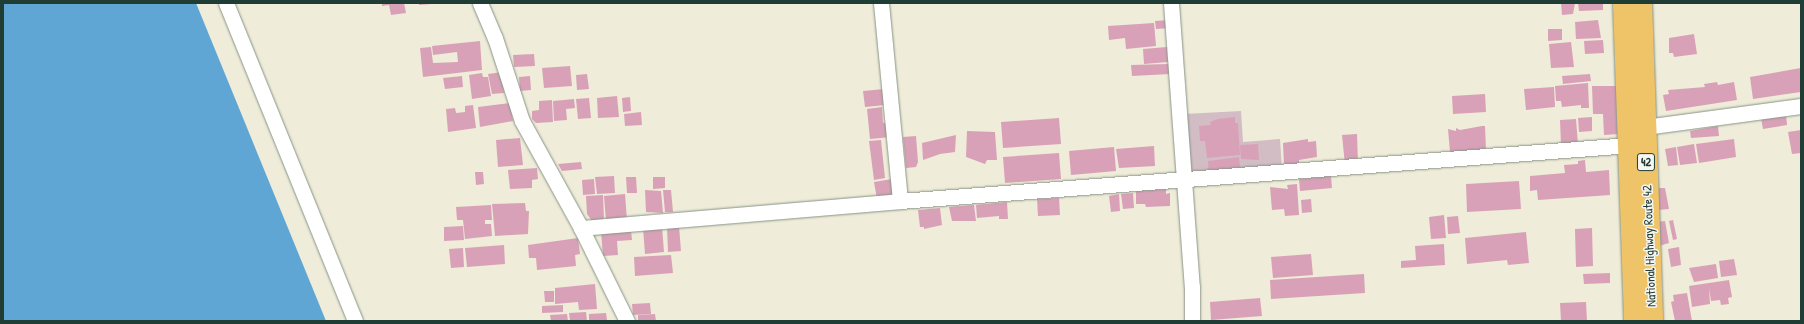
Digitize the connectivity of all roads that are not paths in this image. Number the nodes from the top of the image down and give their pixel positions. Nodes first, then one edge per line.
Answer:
1 (226, 3) edge
2 (480, 3) edge
3 (881, 3) edge
4 (1171, 3) edge
5 (1624, 3) edge
6 (1641, 3) edge
7 (1801, 106) edge
8 (1645, 127) junction
9 (1629, 146) junction
10 (1183, 179) junction
11 (900, 200) junction
12 (581, 228) junction
13 (355, 321) edge
14 (627, 321) edge
15 (1192, 321) edge
16 (1635, 321) edge
17 (1652, 321) edge

1 - 13 street
2 - 12 street
3 - 11 street
4 - 10 street
5 - 9 highway, National Highway Route 42 / 42
6 - 8 highway, National Highway Route 42 / 42
7 - 8 street
8 - 17 highway, National Highway Route 42 / 42
9 - 10 street
9 - 16 highway, National Highway Route 42 / 42
10 - 11 street
10 - 15 street
11 - 12 street
12 - 14 street

